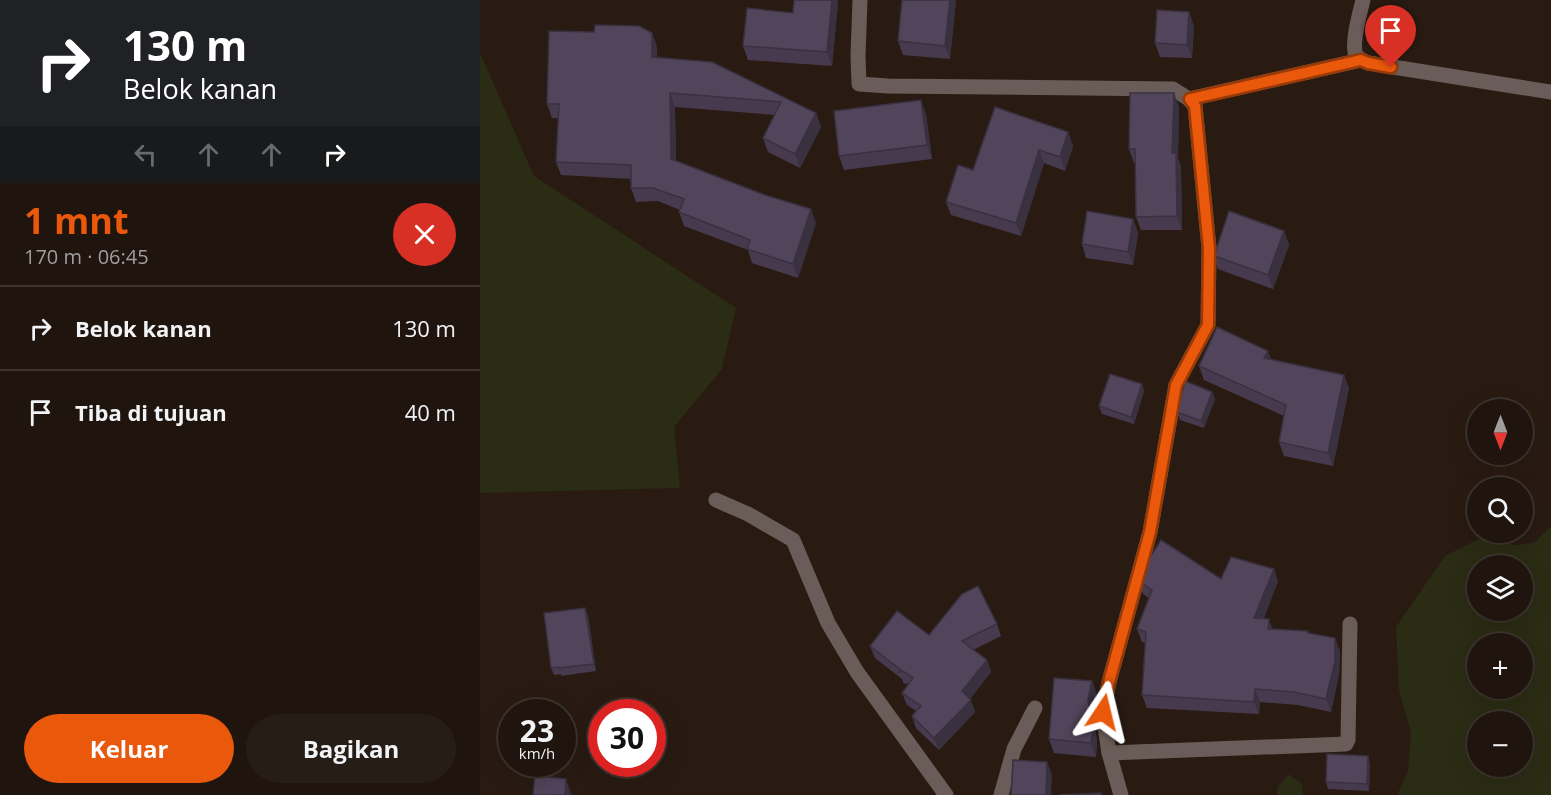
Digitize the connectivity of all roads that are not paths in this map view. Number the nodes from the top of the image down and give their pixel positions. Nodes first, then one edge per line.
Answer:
1 (860, 0) edge
2 (1363, 0) edge
3 (1361, 60) junction
4 (1551, 92) edge
5 (1190, 99) junction
6 (716, 500) dead end
7 (1350, 624) dead end
8 (1035, 708) dead end
9 (1109, 753) junction
10 (946, 795) edge
11 (1001, 795) edge
12 (1121, 795) edge

1 - 5 street
2 - 3 street
3 - 4 street
3 - 5 street
5 - 9 street
6 - 10 street
7 - 9 street
8 - 11 street
9 - 12 street

